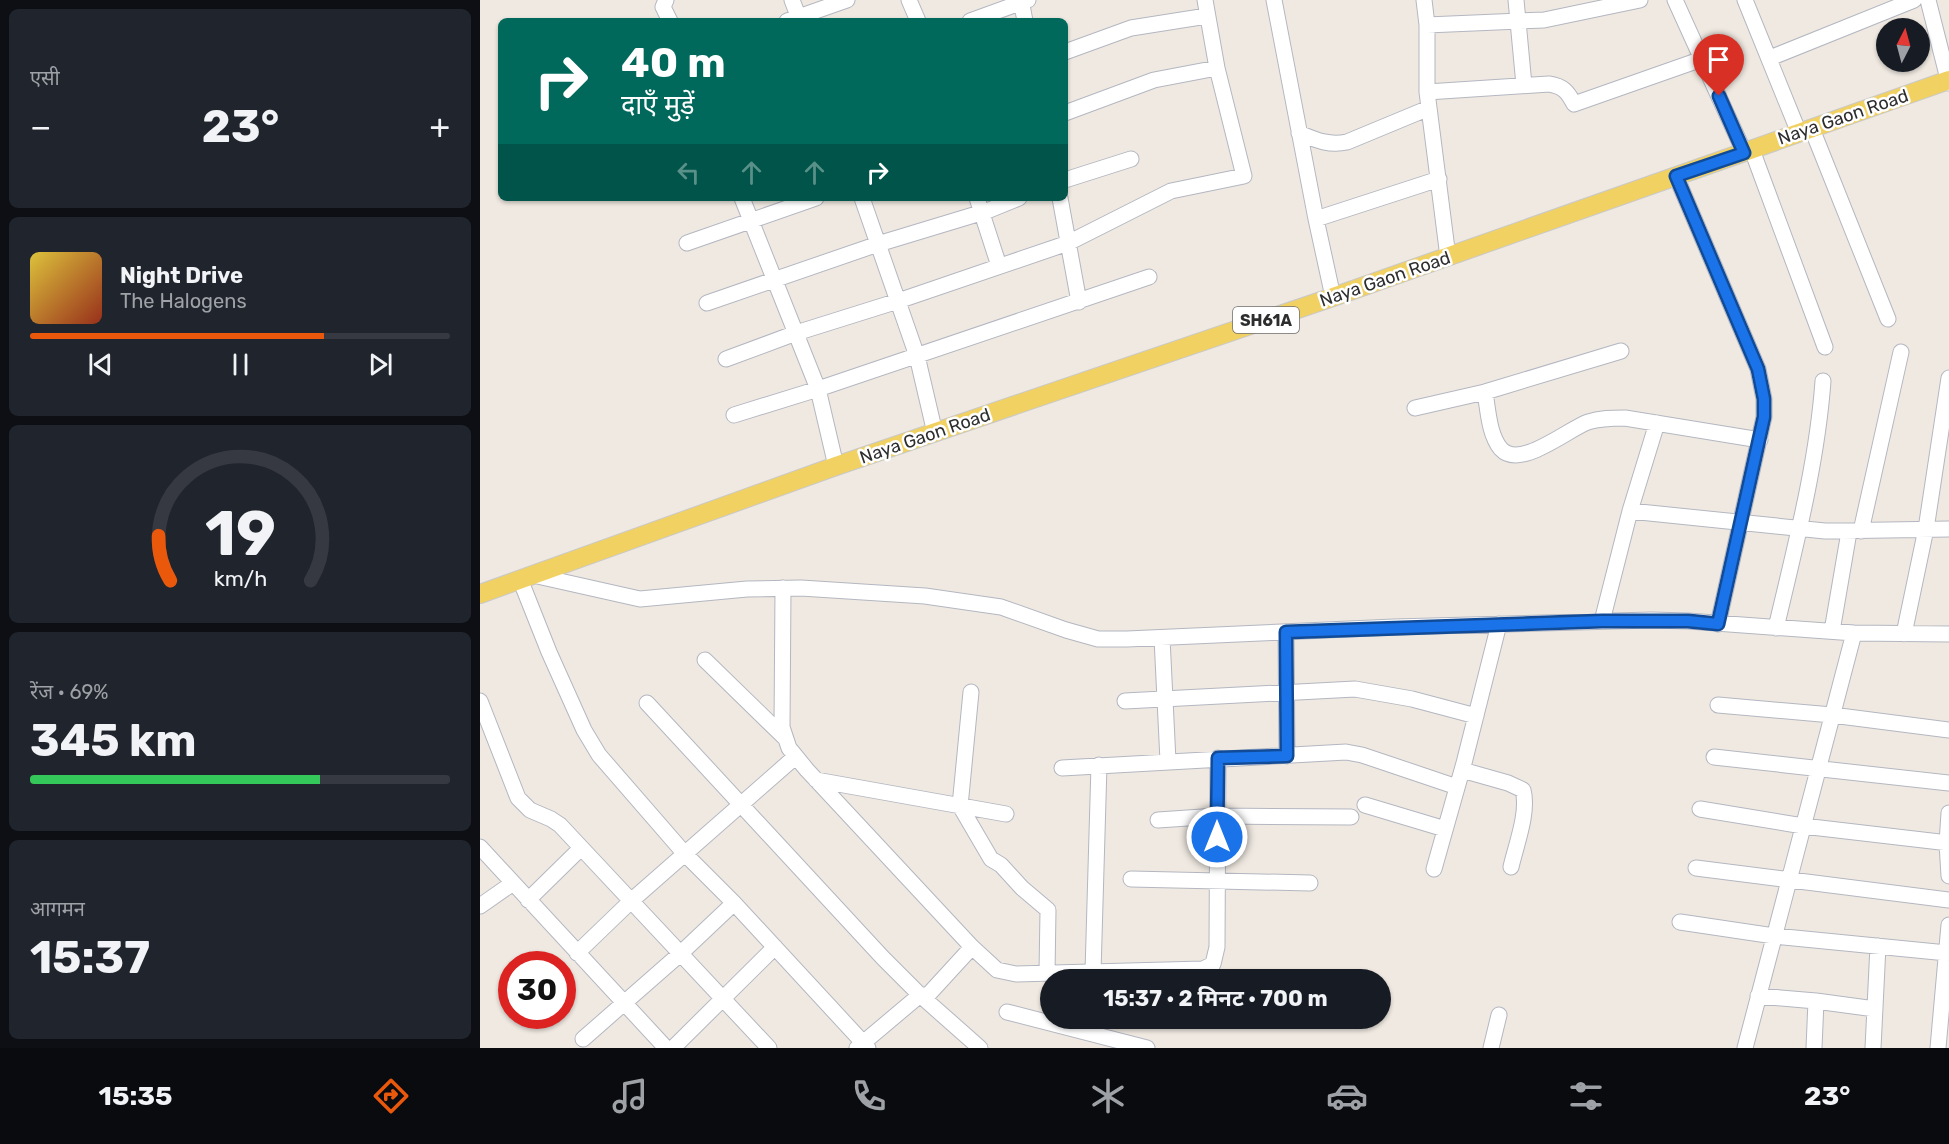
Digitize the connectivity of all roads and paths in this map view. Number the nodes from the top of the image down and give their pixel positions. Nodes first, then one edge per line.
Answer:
1 (666, 0) edge
2 (792, 0) edge
3 (847, 0) edge
4 (909, 0) edge
5 (1204, 0) edge
6 (1274, 0) edge
7 (1424, 0) edge
8 (1516, 0) edge
9 (1640, 0) edge
10 (1675, 0) edge
11 (1745, 0) edge
12 (1914, 0) edge
13 (1928, 0) edge
14 (1023, 1) edge
15 (1208, 16) junction
16 (668, 18) edge
17 (795, 18) edge
18 (800, 18) edge
19 (917, 18) edge
20 (978, 18) edge
21 (1025, 18) edge
22 (1518, 21) junction
23 (1427, 25) junction
24 (1068, 51) edge
25 (1702, 58) junction
26 (1770, 58) junction
27 (1217, 68) junction
28 (1949, 81) edge
29 (1524, 85) junction
30 (1427, 92) junction
31 (1429, 108) junction
32 (1068, 112) edge
33 (1805, 131) junction
34 (1299, 133) junction
35 (1748, 151) junction
36 (1131, 159) dead end
37 (1676, 176) junction
38 (1439, 178) junction
39 (1068, 179) edge
40 (743, 201) edge
41 (807, 201) edge
42 (862, 201) edge
43 (1002, 201) edge
44 (1061, 201) edge
45 (980, 205) edge
46 (1316, 219) junction
47 (751, 220) junction
48 (687, 243) dead end
49 (1068, 243) junction
50 (878, 244) junction
51 (1448, 257) junction
52 (999, 266) junction
53 (1149, 277) dead end
54 (775, 279) junction
55 (1333, 297) junction
56 (898, 301) junction
57 (1079, 302) junction
58 (707, 303) dead end
59 (1888, 320) dead end
60 (796, 333) junction
61 (1825, 347) dead end
62 (1621, 351) dead end
63 (1901, 352) dead end
64 (917, 356) junction
65 (726, 359) dead end
66 (1949, 378) edge
67 (1823, 381) dead end
68 (818, 389) junction
69 (1485, 392) junction
70 (1415, 408) dead end
71 (734, 415) dead end
72 (1658, 423) junction
73 (935, 433) junction
74 (1760, 440) junction
75 (836, 466) junction
76 (1630, 511) junction
77 (1740, 522) junction
78 (1800, 528) junction
79 (1926, 529) junction
80 (1949, 529) edge
81 (1855, 532) junction
82 (532, 575) junction
83 (783, 588) junction
84 (480, 594) edge
85 (1602, 621) junction
86 (1499, 624) junction
87 (1718, 624) junction
88 (1776, 628) junction
89 (1832, 631) junction
90 (1286, 632) junction
91 (1854, 633) junction
92 (1904, 634) junction
93 (1949, 634) edge
94 (1162, 638) junction
95 (705, 660) dead end
96 (1286, 691) junction
97 (971, 692) dead end
98 (1165, 699) junction
99 (480, 701) edge
100 (1125, 701) dead end
101 (647, 703) dead end
102 (1718, 705) dead end
103 (1832, 715) junction
104 (1476, 716) junction
105 (1949, 730) edge
106 (785, 738) junction
107 (1287, 756) junction
108 (795, 757) junction
109 (1714, 757) dead end
110 (1218, 758) junction
111 (1168, 761) junction
112 (1099, 765) junction
113 (1062, 768) dead end
114 (1818, 769) junction
115 (1462, 770) junction
116 (816, 780) junction
117 (1949, 783) edge
118 (1457, 787) junction
119 (742, 803) junction
120 (960, 806) junction
121 (1365, 806) dead end
122 (1700, 809) dead end
123 (1949, 813) edge
124 (1006, 814) dead end
125 (1217, 816) junction
126 (1351, 817) dead end
127 (1158, 820) dead end
128 (1803, 826) junction
129 (1445, 829) junction
130 (1948, 843) edge
131 (480, 847) edge
132 (581, 848) junction
133 (685, 854) junction
134 (1511, 867) dead end
135 (1696, 868) dead end
136 (1434, 869) dead end
137 (1949, 876) edge
138 (1131, 879) dead end
139 (1217, 880) junction
140 (1788, 880) junction
141 (513, 883) junction
142 (1310, 883) dead end
143 (528, 900) junction
144 (1949, 900) edge
145 (631, 901) junction
146 (734, 903) junction
147 (480, 906) edge
148 (1680, 922) dead end
149 (1949, 925) edge
150 (1774, 936) junction
151 (1878, 946) junction
152 (775, 947) junction
153 (972, 947) junction
154 (577, 953) junction
155 (1947, 953) junction
156 (680, 954) junction
157 (1047, 969) edge
158 (1093, 969) edge
159 (1180, 969) edge
160 (1040, 973) edge
161 (920, 995) junction
162 (1758, 996) junction
163 (723, 998) junction
164 (1816, 1000) junction
165 (623, 1003) junction
166 (1875, 1009) junction
167 (1007, 1012) dead end
168 (1499, 1015) dead end
169 (1945, 1019) edge
170 (583, 1039) dead end
171 (863, 1046) edge
172 (666, 1048) edge
173 (673, 1048) edge
174 (769, 1048) edge
175 (980, 1048) edge
176 (1147, 1048) edge
177 (1491, 1048) edge
178 (1745, 1048) edge
179 (1814, 1048) edge
180 (1873, 1048) edge
181 (1938, 1048) edge

1 - 16 street
2 - 17 street
3 - 18 street
4 - 19 street
5 - 15 street
6 - 34 street
7 - 23 street
8 - 22 street
9 - 22 street
10 - 25 street
11 - 26 street
12 - 26 street
13 - 28 street
14 - 20 street
14 - 21 street
15 - 24 street
15 - 27 street
22 - 23 street
22 - 29 street
23 - 30 street
25 - 29 street
25 - 35 street
26 - 33 street
27 - 32 street
27 - 49 street
28 - 33 main road, Naya Gaon Road / SH61A
29 - 30 street
30 - 31 street
31 - 34 street
31 - 38 street
33 - 35 main road, Naya Gaon Road / SH61A
33 - 59 street
34 - 46 street
35 - 37 main road, Naya Gaon Road / SH61A
35 - 61 street
36 - 39 street
37 - 51 main road, Naya Gaon Road / SH61A
37 - 74 street
38 - 46 street
38 - 51 street
40 - 47 street
41 - 47 street
42 - 50 street
43 - 45 street
44 - 49 street
45 - 50 street
45 - 52 street
46 - 55 street
47 - 48 street
47 - 54 street
49 - 52 street
49 - 57 street
50 - 54 street
50 - 56 street
51 - 55 main road, Naya Gaon Road / SH61A
52 - 56 street
53 - 57 street
54 - 58 street
54 - 60 street
55 - 73 main road, Naya Gaon Road / SH61A
56 - 60 street
56 - 64 street
57 - 64 street
60 - 65 street
60 - 68 street
62 - 69 street
63 - 81 street
64 - 68 street
64 - 73 street
66 - 79 street
67 - 78 street
68 - 71 street
68 - 75 street
69 - 70 street
69 - 72 street
72 - 74 street
72 - 76 street
73 - 75 main road, Naya Gaon Road / SH61A
74 - 77 street
75 - 82 main road, Naya Gaon Road / SH61A
76 - 77 street
76 - 85 street
77 - 78 street
77 - 87 street
78 - 81 street
78 - 88 street
79 - 80 street
79 - 81 street
79 - 92 street
81 - 89 street
82 - 83 street
82 - 84 main road, SH61A
82 - 133 street
83 - 94 street
83 - 106 street
85 - 86 street
85 - 87 street
86 - 90 street
86 - 104 street
87 - 88 street
88 - 89 street
89 - 91 street
90 - 94 street
90 - 96 street
91 - 92 street
91 - 103 street
92 - 93 street
94 - 98 street
95 - 106 street
96 - 98 street
96 - 104 street
96 - 107 street
97 - 120 street
98 - 100 street
98 - 111 street
99 - 132 street
101 - 119 street
102 - 103 street
103 - 105 street
103 - 114 street
104 - 115 street
106 - 108 street
107 - 110 street
107 - 118 street
108 - 116 street
108 - 119 street
109 - 114 street
110 - 111 street
110 - 125 street
111 - 112 street
112 - 113 street
112 - 158 street
114 - 117 street
114 - 128 street
115 - 118 street
115 - 134 street
116 - 120 street
116 - 153 street
118 - 129 street
119 - 133 street
119 - 161 street
120 - 124 street
120 - 157 street
121 - 129 street
122 - 128 street
123 - 130 street
125 - 126 street
125 - 127 street
125 - 139 street
128 - 130 street
128 - 140 street
129 - 136 street
130 - 137 street
131 - 141 street
132 - 143 street
132 - 145 street
133 - 145 street
133 - 146 street
135 - 140 street
138 - 139 street
139 - 142 street
139 - 159 street
140 - 144 street
140 - 150 street
141 - 143 street
141 - 147 street
143 - 154 street
145 - 154 street
145 - 156 street
146 - 152 street
146 - 156 street
148 - 150 street
149 - 155 street
150 - 151 street
150 - 162 street
151 - 155 street
151 - 166 street
152 - 163 street
152 - 171 street
153 - 160 street
153 - 161 street
154 - 165 street
155 - 169 street
156 - 163 street
156 - 165 street
161 - 171 street
161 - 175 street
162 - 164 street
162 - 178 street
163 - 173 street
163 - 174 street
164 - 166 street
164 - 179 street
165 - 170 street
165 - 172 street
166 - 180 street
167 - 176 street
168 - 177 street
169 - 181 street

